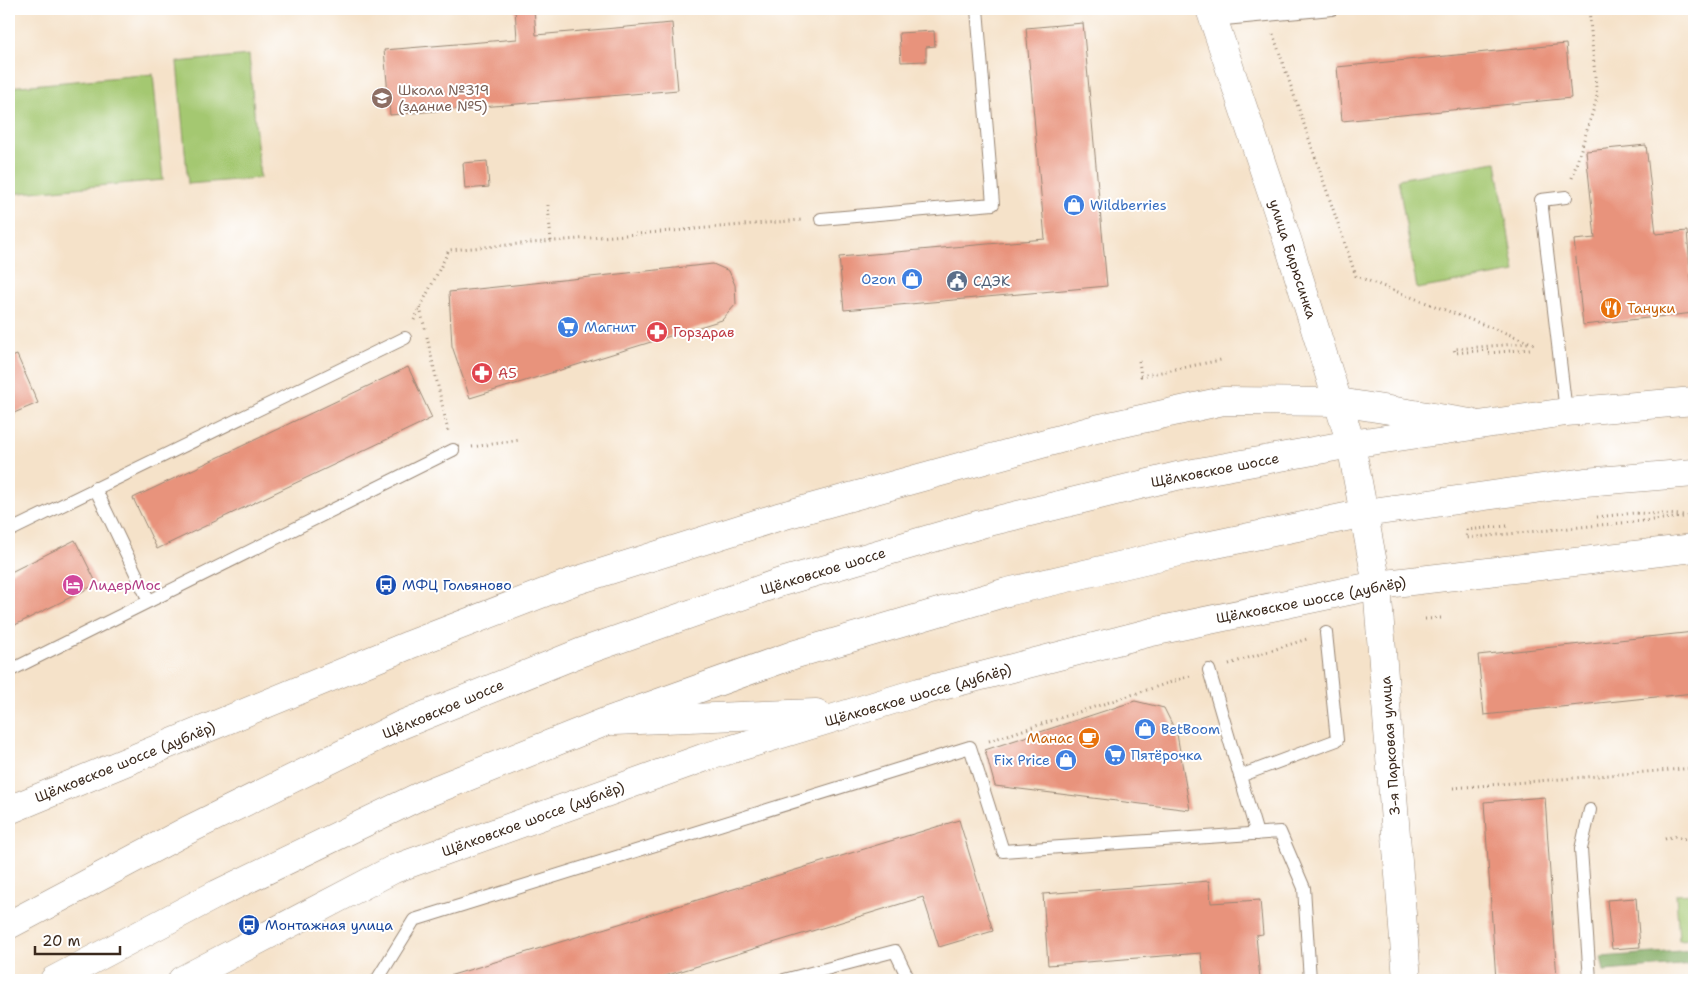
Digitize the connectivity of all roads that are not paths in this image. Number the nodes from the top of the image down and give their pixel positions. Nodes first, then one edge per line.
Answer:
1 (976, 9) edge
2 (1332, 9) edge
3 (1212, 14) edge
4 (1566, 197) road end
5 (821, 219) road end
6 (405, 338) road end
7 (1694, 401) edge
8 (1339, 402) junction
9 (1566, 412) junction
10 (1480, 425) junction
11 (1351, 444) junction
12 (453, 450) road end
13 (1694, 473) edge
14 (95, 488) junction
15 (1365, 513) junction
16 (9, 530) edge
17 (1694, 548) edge
18 (1377, 584) junction
19 (150, 601) junction
20 (1326, 633) road end
21 (9, 670) edge
22 (1209, 670) road end
23 (855, 712) junction
24 (605, 722) junction
25 (1240, 776) junction
26 (9, 810) edge
27 (1590, 810) dead end
28 (1257, 834) junction
29 (9, 925) edge
30 (54, 980) edge
31 (182, 980) edge
32 (376, 980) edge
33 (784, 980) edge
34 (909, 980) edge
35 (1310, 980) edge
36 (1407, 980) edge
37 (1590, 980) edge

1 - 5 lane
2 - 3 lane
3 - 8 main road, улица Бирюсинка
4 - 9 lane
6 - 14 lane
7 - 9 main road, Щёлковское шоссе
8 - 10 main road, Щёлковское шоссе (дублёр)
8 - 11 main road, улица Бирюсинка
8 - 26 main road, Щёлковское шоссе (дублёр)
9 - 10 main road, Щёлковское шоссе
10 - 11 main road, Щёлковское шоссе
11 - 15 main road, улица Бирюсинка
11 - 29 main road, Щёлковское шоссе
12 - 19 lane
13 - 15 main road
14 - 16 lane
14 - 19 lane
15 - 18 main road, 3-я Парковая улица
15 - 24 main road
17 - 18 main road, Щёлковское шоссе (дублёр)
18 - 23 main road, Щёлковское шоссе (дублёр)
18 - 36 main road, 3-я Парковая улица
19 - 21 lane
20 - 25 lane
22 - 25 lane
23 - 24 main road
23 - 31 main road, Щёлковское шоссе (дублёр)
24 - 30 main road
25 - 28 lane
27 - 37 lane
28 - 32 lane
28 - 35 lane
33 - 34 lane

